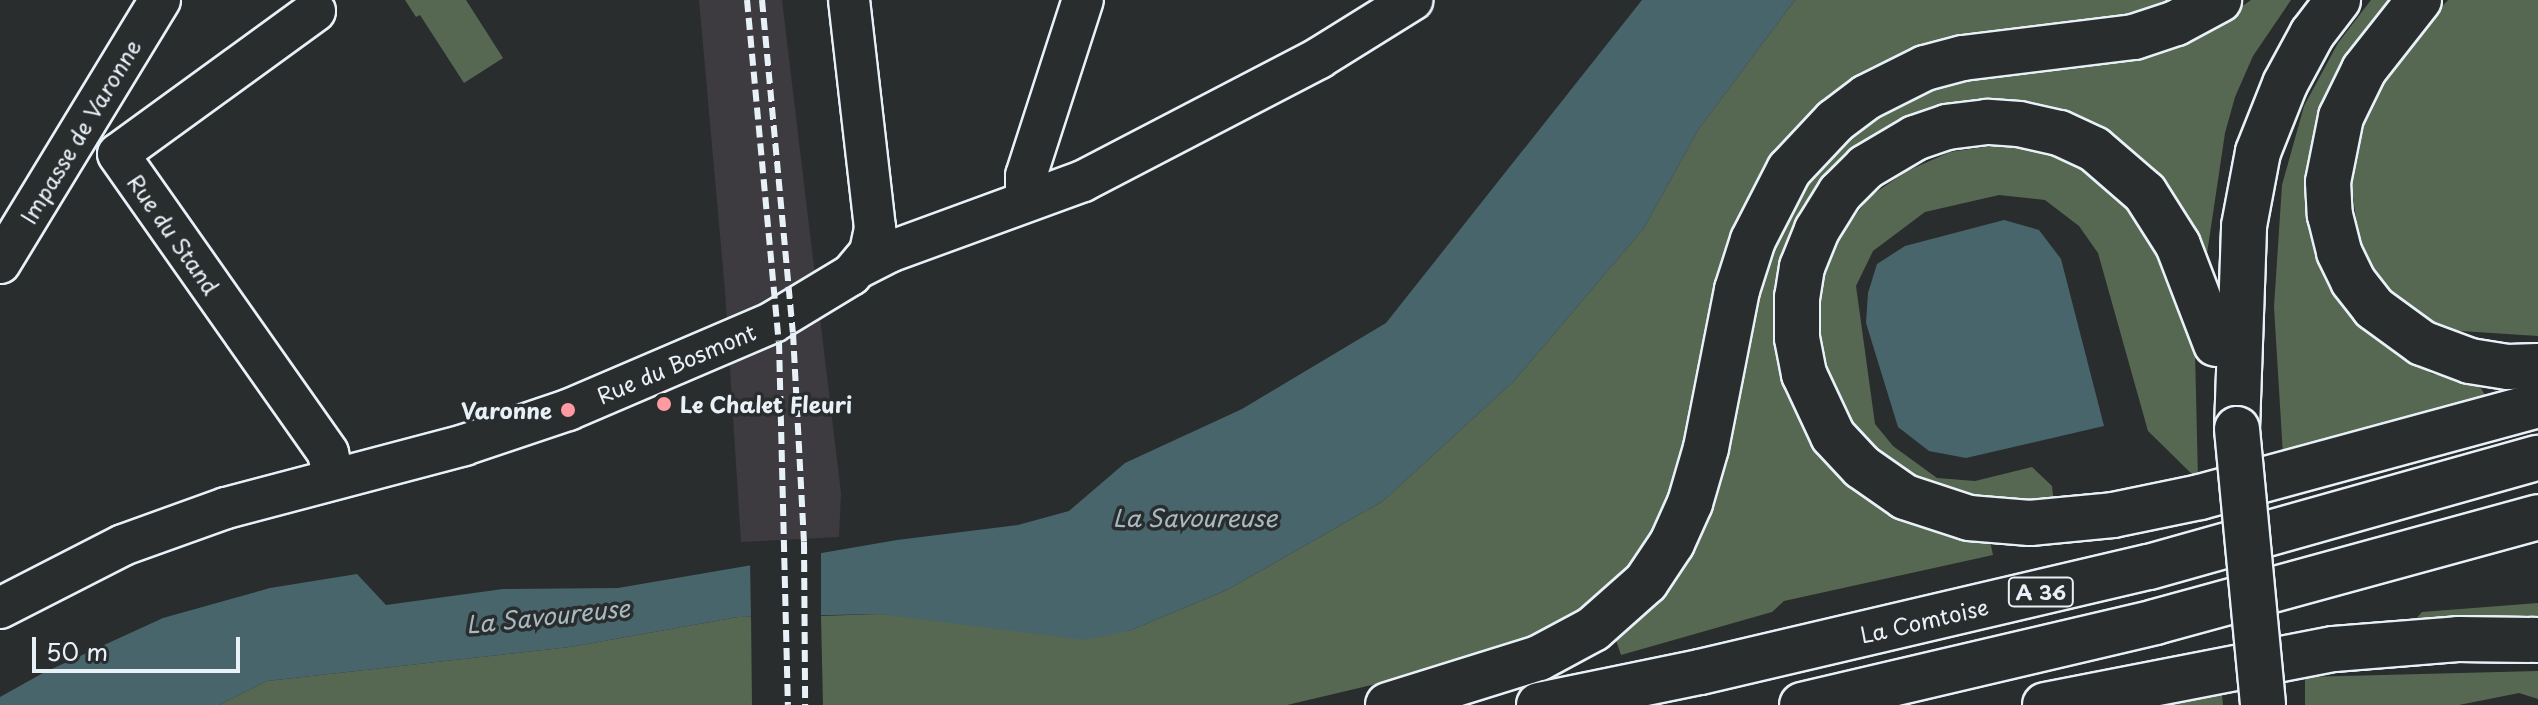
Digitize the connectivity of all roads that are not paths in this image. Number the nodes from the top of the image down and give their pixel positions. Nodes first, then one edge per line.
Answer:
1 (160, 0) edge
2 (849, 0) edge
3 (1083, 0) edge
4 (1412, 0) edge
5 (2219, 0) edge
6 (2306, 0) edge
7 (2338, 0) edge
8 (2419, 0) edge
9 (315, 11) dead end
10 (1026, 200) junction
11 (0, 263) edge
12 (860, 267) junction
13 (2216, 344) junction
14 (2538, 366) edge
15 (2538, 405) edge
16 (2237, 429) junction
17 (2538, 458) edge
18 (334, 478) junction
19 (2538, 517) edge
20 (0, 608) edge
21 (2538, 640) edge
22 (1388, 705) edge
23 (1539, 705) edge
24 (1802, 705) edge
25 (2045, 705) edge
26 (2263, 705) edge

1 - 11 street, Impasse de Varonne
2 - 12 street
3 - 10 street
4 - 10 street, Rue du Bosmont
5 - 22 main road
6 - 13 main road
7 - 16 main road
8 - 14 main road
9 - 18 street, Rue du Stand
10 - 12 street, Rue du Bosmont
12 - 18 street, Rue du Bosmont
13 - 15 main road
13 - 16 main road
16 - 26 main road, bridge
17 - 23 main road, La Comtoise / A 36
18 - 20 street, Rue du Bosmont
19 - 24 main road, A 36
21 - 25 main road

